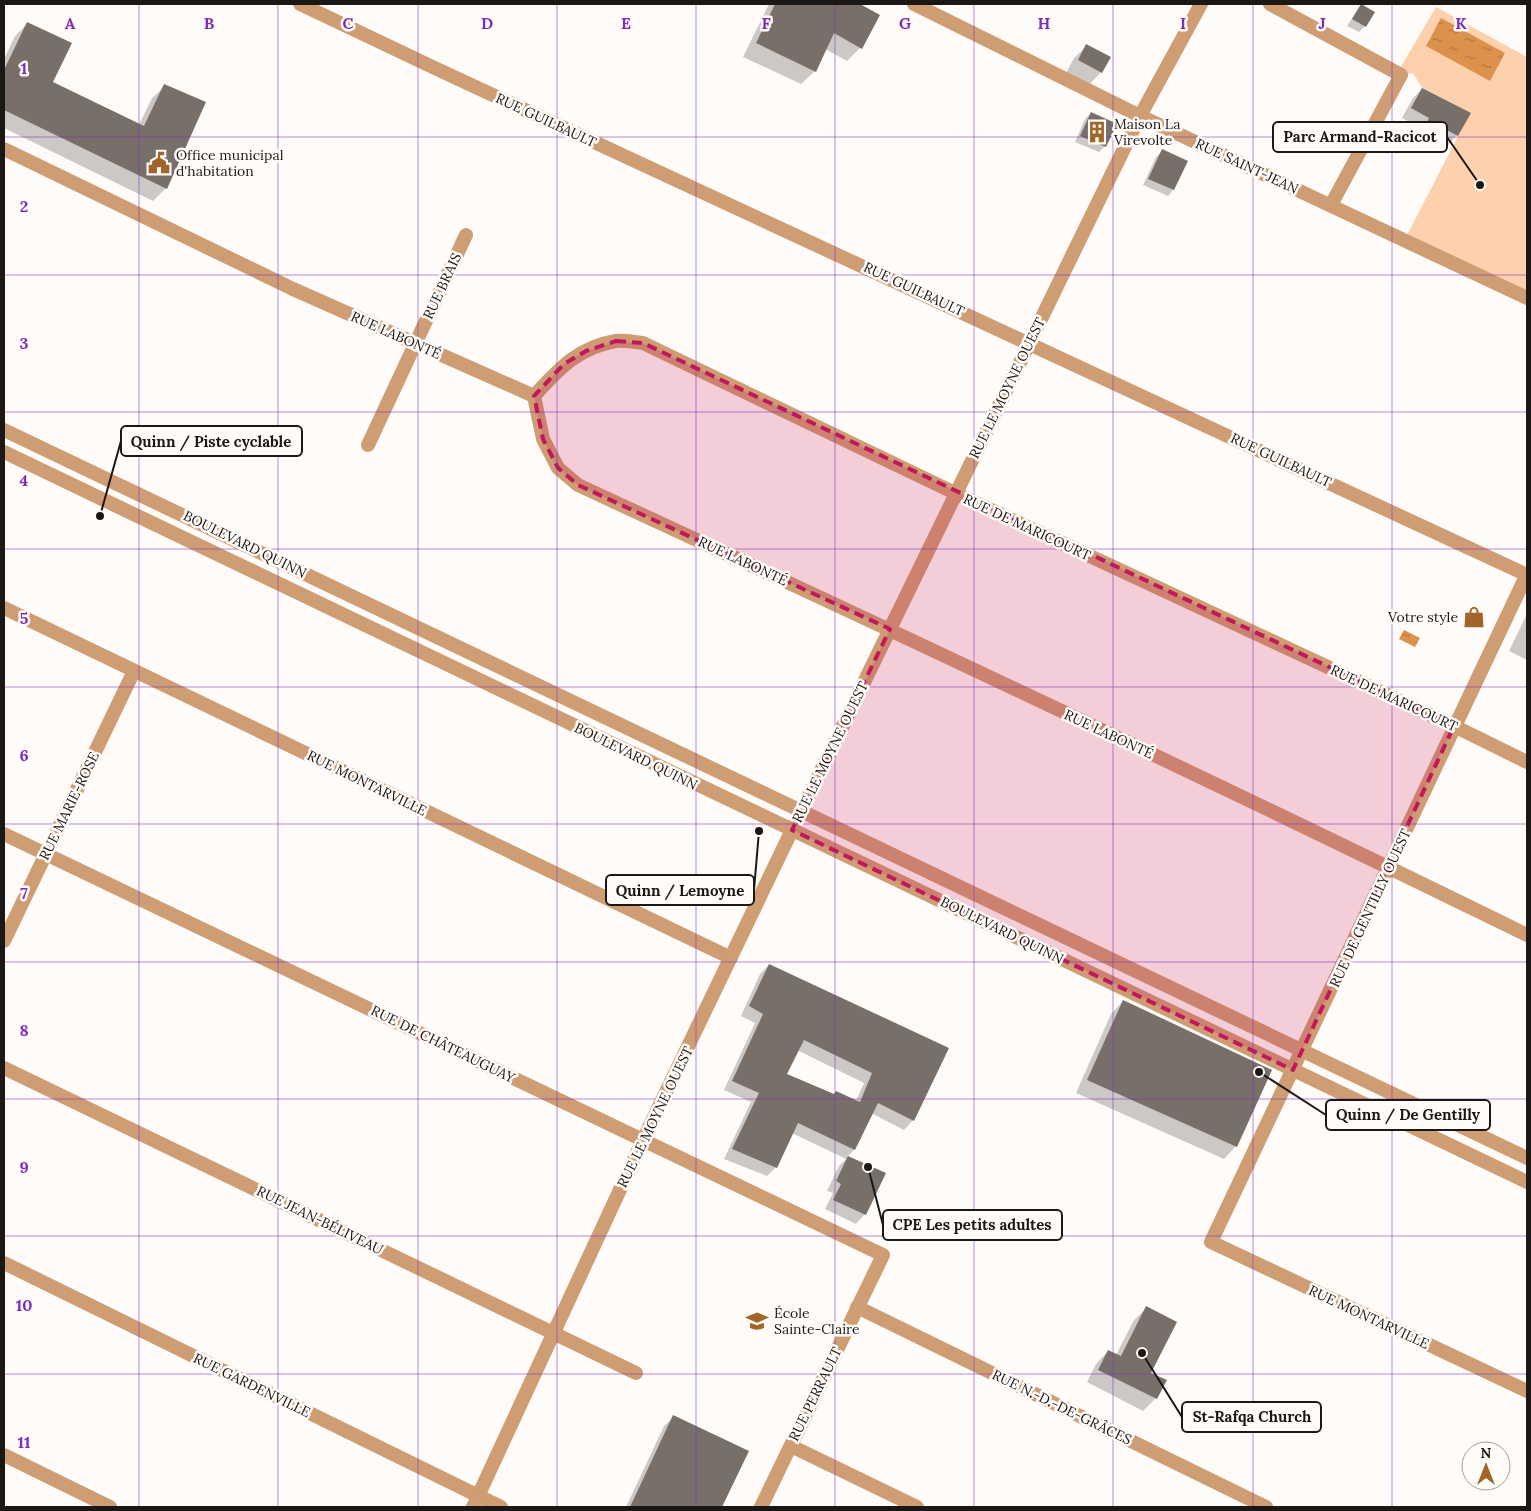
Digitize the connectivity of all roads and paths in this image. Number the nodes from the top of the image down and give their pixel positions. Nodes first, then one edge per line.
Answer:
1 (300, 4) edge
2 (914, 4) edge
3 (1201, 4) edge
4 (1270, 4) edge
5 (1140, 116) junction
6 (4, 149) edge
7 (1331, 205) junction
8 (466, 235) dead end
9 (1527, 298) edge
10 (1028, 342) junction
11 (415, 343) junction
12 (534, 396) junction
13 (4, 430) edge
14 (368, 445) dead end
15 (4, 452) edge
16 (955, 493) junction
17 (1527, 575) edge
18 (4, 608) edge
19 (890, 630) junction
20 (485, 659) junction
21 (134, 671) junction
22 (476, 679) junction
23 (1454, 726) junction
24 (1527, 762) edge
25 (801, 810) junction
26 (792, 830) junction
27 (4, 834) edge
28 (46, 854) junction
29 (1390, 868) junction
30 (1527, 935) edge
31 (4, 941) edge
32 (731, 958) junction
33 (1303, 1051) junction
34 (4, 1068) edge
35 (1293, 1070) junction
36 (643, 1140) junction
37 (1527, 1158) edge
38 (1527, 1182) edge
39 (1211, 1242) joint
40 (882, 1255) joint
41 (4, 1263) edge
42 (857, 1307) junction
43 (554, 1333) junction
44 (636, 1372) dead end
45 (1527, 1391) edge
46 (791, 1446) junction
47 (4, 1456) edge
48 (475, 1502) edge
49 (110, 1507) edge
50 (501, 1507) edge
51 (761, 1507) edge
52 (917, 1507) edge
53 (1266, 1507) edge

1 - 10 street, RUE GUILBAULT
2 - 5 street, RUE SAINT-JEAN
3 - 5 street, RUE LE MOYNE OUEST
4 - 7 street
5 - 7 street, RUE SAINT-JEAN
5 - 10 street, RUE LE MOYNE OUEST
6 - 11 street, RUE LABONTÉ
7 - 9 street, RUE SAINT-JEAN
8 - 11 street, RUE BRAIS
10 - 16 street, RUE LE MOYNE OUEST
10 - 17 street, RUE GUILBAULT
11 - 12 street, RUE LABONTÉ
11 - 14 street, RUE BRAIS
12 - 16 street, RUE DE MARICOURT
12 - 19 street, RUE LABONTÉ
13 - 20 street, BOULEVARD QUINN
15 - 22 street, BOULEVARD QUINN
16 - 19 street, RUE LE MOYNE OUEST
16 - 23 street, RUE DE MARICOURT
17 - 23 street, RUE DE GENTILLY OUEST
18 - 21 street, RUE MONTARVILLE
19 - 25 street, RUE LE MOYNE OUEST
19 - 29 street, RUE LABONTÉ
20 - 22 street
20 - 25 street, BOULEVARD QUINN
21 - 28 street, RUE MARIE-ROSE
21 - 32 street, RUE MONTARVILLE
22 - 26 street, BOULEVARD QUINN
23 - 24 street, RUE DE MARICOURT
23 - 29 street, RUE DE GENTILLY OUEST
25 - 26 street, RUE LE MOYNE OUEST
25 - 33 street, BOULEVARD QUINN
26 - 32 street, RUE LE MOYNE OUEST
26 - 35 street, BOULEVARD QUINN
27 - 28 street, RUE DE CHÂTEAUGUAY
28 - 31 street, RUE MARIE-ROSE
28 - 36 street, RUE DE CHÂTEAUGUAY
29 - 30 street, RUE LABONTÉ
29 - 33 street, RUE DE GENTILLY OUEST
32 - 36 street, RUE LE MOYNE OUEST
33 - 35 street, RUE DE GENTILLY OUEST
33 - 37 street, BOULEVARD QUINN
34 - 43 street, RUE JEAN-BÉLIVEAU
35 - 38 street, BOULEVARD QUINN
35 - 39 street, RUE DE GENTILLY OUEST
36 - 40 street, RUE DE CHÂTEAUGUAY
36 - 43 street, RUE LE MOYNE OUEST
39 - 45 street, RUE MONTARVILLE
40 - 42 street, RUE PERRAULT
41 - 48 street, RUE GARDENVILLE
42 - 46 street, RUE PERRAULT
42 - 53 street, RUE N.-D.-DE-GRÂCES
43 - 44 street, RUE JEAN-BÉLIVEAU
43 - 48 street, RUE LE MOYNE OUEST
46 - 51 street, RUE PERRAULT
46 - 52 street
47 - 49 street
48 - 50 street, RUE GARDENVILLE

